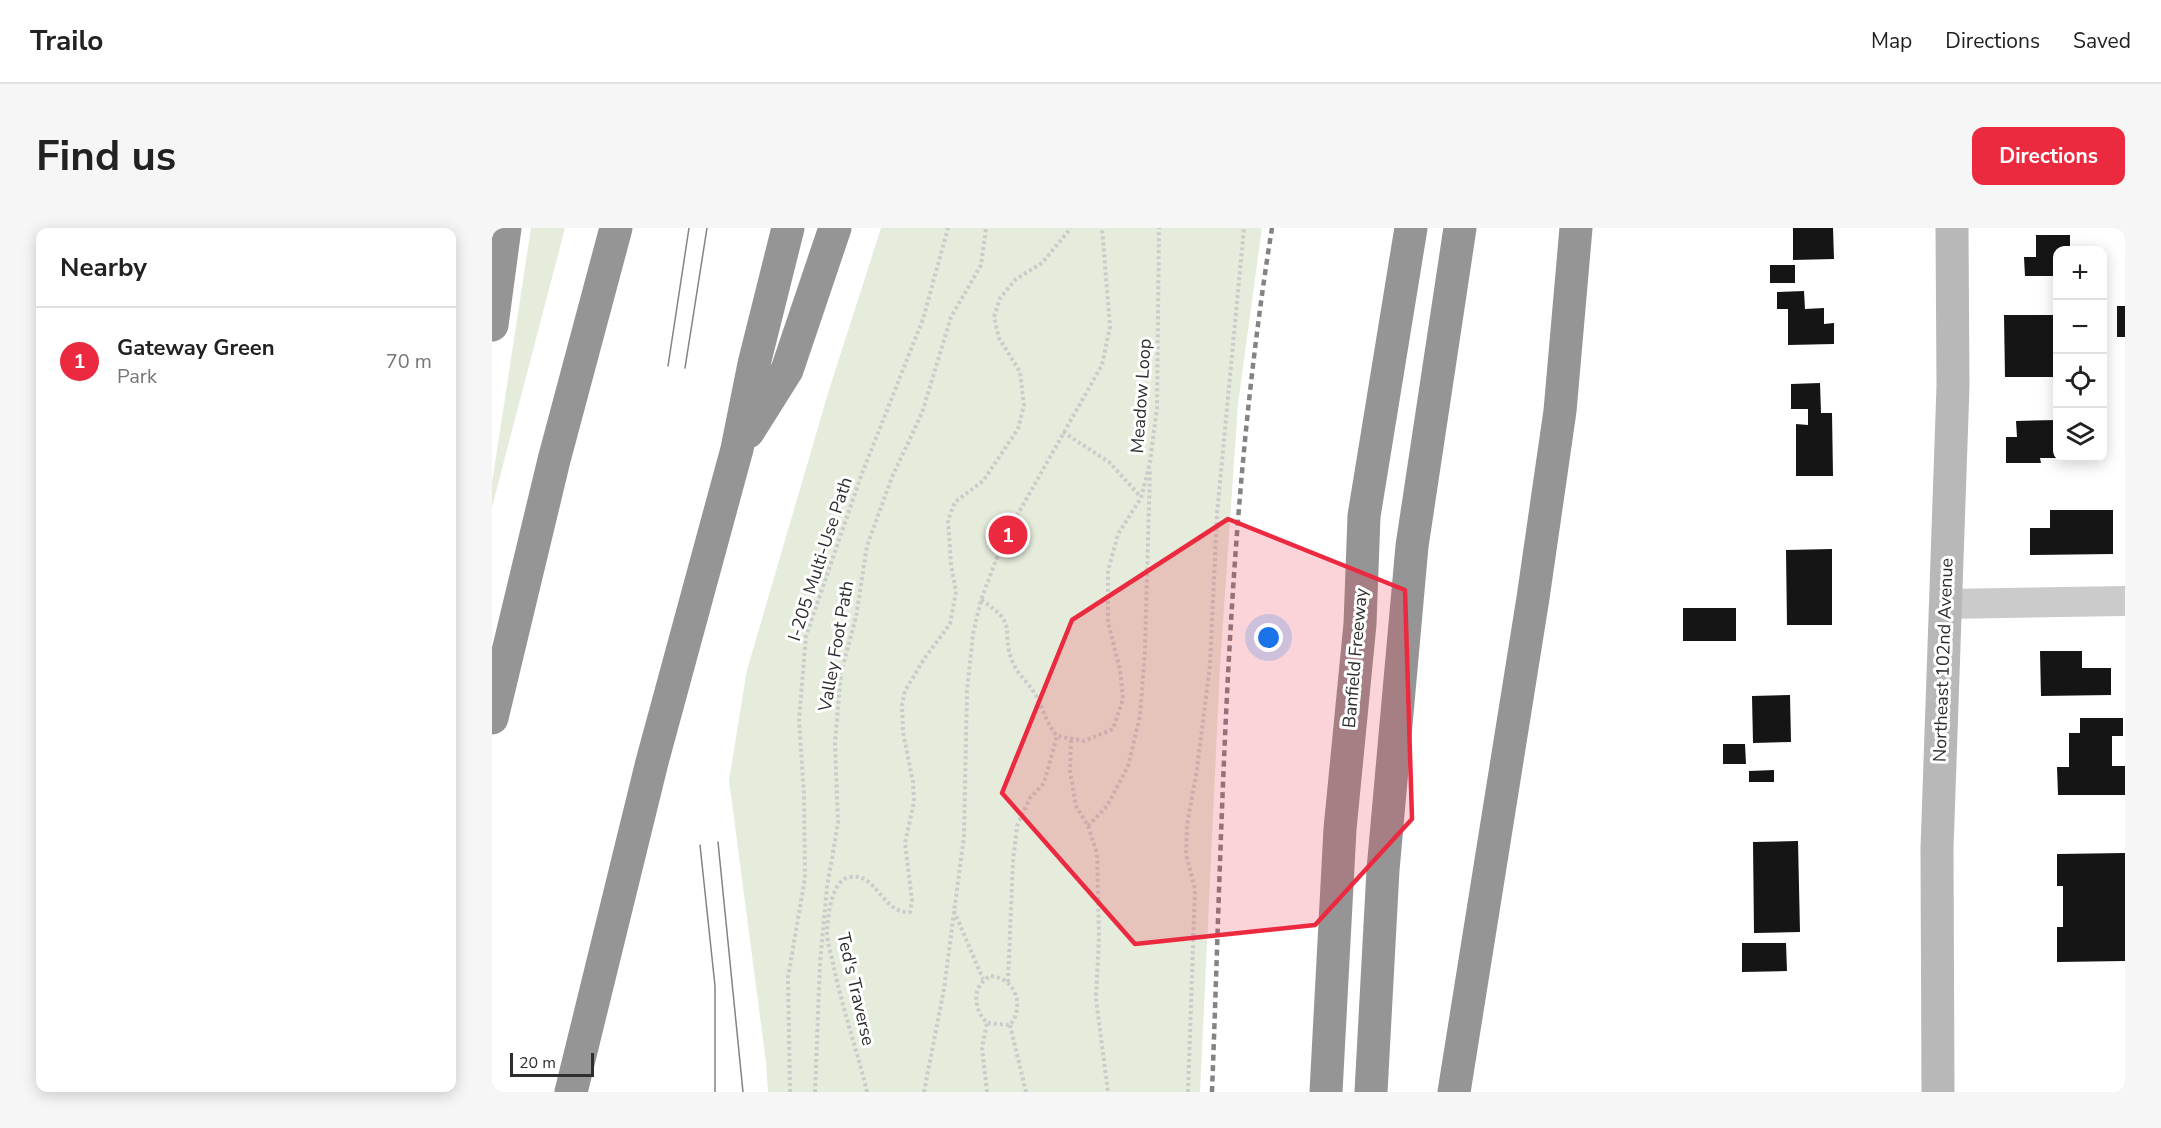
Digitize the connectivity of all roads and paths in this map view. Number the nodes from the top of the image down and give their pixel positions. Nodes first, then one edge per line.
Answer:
1 (505, 228) edge
2 (616, 228) edge
3 (788, 228) edge
4 (835, 228) edge
5 (948, 228) edge
6 (986, 228) edge
7 (1071, 228) edge
8 (1102, 228) edge
9 (1159, 228) edge
10 (1244, 228) edge
11 (1411, 228) edge
12 (1460, 228) edge
13 (1576, 228) edge
14 (1952, 228) edge
15 (492, 325) edge
16 (1063, 432) junction
17 (737, 448) junction
18 (1150, 462) junction
19 (1141, 498) junction
20 (981, 600) junction
21 (2125, 601) edge
22 (1944, 604) junction
23 (492, 718) edge
24 (1057, 736) junction
25 (1071, 740) junction
26 (1088, 826) junction
27 (953, 910) junction
28 (983, 980) junction
29 (1008, 982) junction
30 (987, 1023) junction
31 (1010, 1024) junction
32 (571, 1092) edge
33 (790, 1092) edge
34 (815, 1092) edge
35 (867, 1092) edge
36 (924, 1092) edge
37 (987, 1092) edge
38 (1026, 1092) edge
39 (1108, 1092) edge
40 (1188, 1092) edge
41 (1326, 1092) edge
42 (1371, 1092) edge
43 (1454, 1092) edge
44 (1938, 1092) edge

1 - 15 highway
2 - 23 highway
3 - 17 highway
4 - 17 highway
5 - 33 path, I-205 Multi-Use Path
6 - 34 path, Valley Foot Path
7 - 35 path, Ted's Traverse
8 - 16 path
9 - 18 path, Meadow Loop
10 - 40 path
11 - 41 highway, Banfield Freeway
12 - 42 highway
13 - 43 highway
14 - 22 main road, Northeast 102nd Avenue
16 - 19 path
16 - 20 path
17 - 32 highway
18 - 19 path, Meadow Loop
18 - 26 path
19 - 25 path, Meadow Loop
20 - 24 path
20 - 27 path
21 - 22 street
22 - 44 main road, Northeast 102nd Avenue
24 - 25 path, Meadow Loop
24 - 29 path
25 - 26 path
26 - 39 path
27 - 28 path
27 - 36 path
28 - 29 path
28 - 30 path
29 - 31 path
30 - 31 path
30 - 37 path
31 - 38 path

